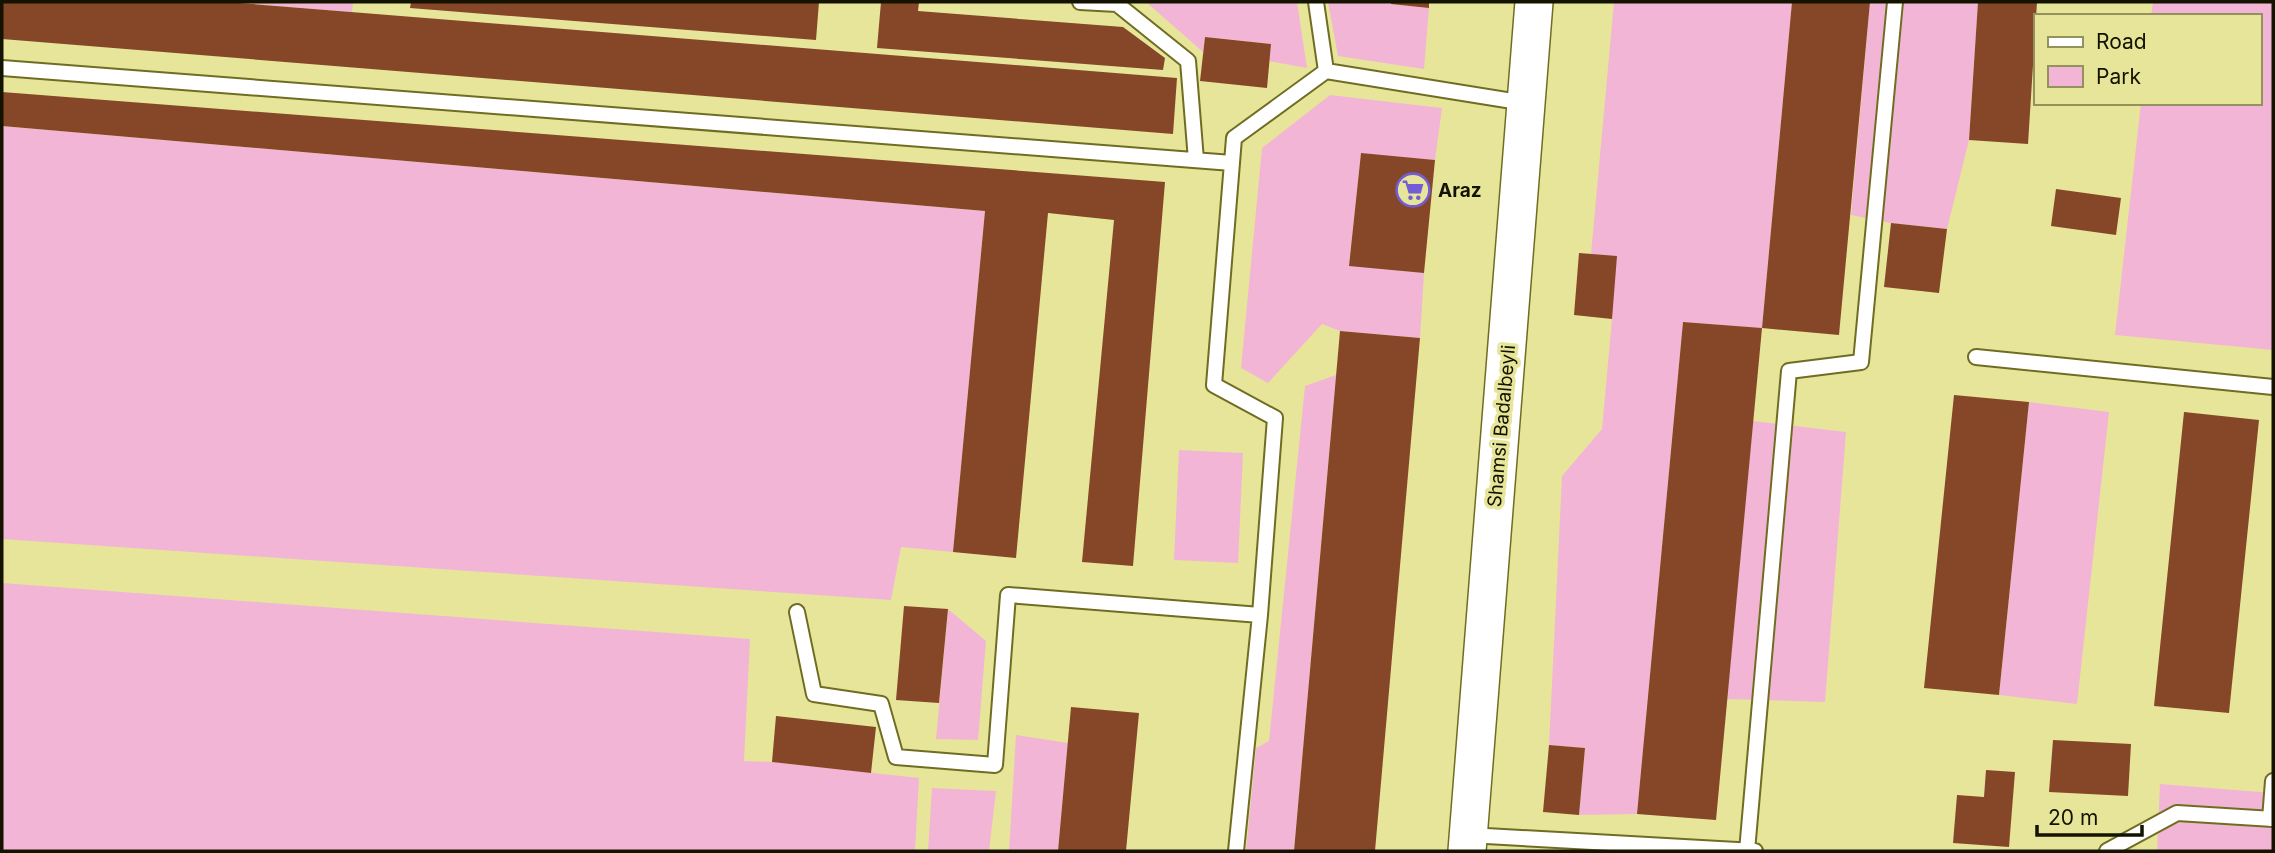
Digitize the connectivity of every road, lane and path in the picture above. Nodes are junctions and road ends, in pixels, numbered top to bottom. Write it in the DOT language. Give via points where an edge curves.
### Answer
graph roads {
  1 [pos="1080,2"];
  2 [pos="1316,2"];
  3 [pos="1534,2"];
  4 [pos="1895,2"];
  5 [pos="2,68"];
  6 [pos="1326,71"];
  7 [pos="1526,103"];
  8 [pos="1196,160"];
  9 [pos="1232,163"];
  10 [pos="1976,357"];
  11 [pos="2273,387"];
  12 [pos="797,612"];
  13 [pos="1260,615"];
  14 [pos="2273,781"];
  15 [pos="2272,819"];
  16 [pos="1468,843"];
  17 [pos="1236,851"];
  18 [pos="1747,851"];
  19 [pos="1757,851"];
  20 [pos="2107,851"];
  1 -- 8 [label="lane" via="1117,4 1188,61"];
  2 -- 6 [label="lane"];
  3 -- 7 [label="street, Shamsi Badalbeyli"];
  4 -- 18 [label="lane" via="1861,362 1789,371"];
  5 -- 8 [label="lane"];
  6 -- 7 [label="lane"];
  6 -- 9 [label="lane" via="1234,138"];
  7 -- 16 [label="street, Shamsi Badalbeyli"];
  8 -- 9 [label="lane"];
  9 -- 13 [label="lane" via="1214,385 1275,418"];
  10 -- 11 [label="lane"];
  12 -- 13 [label="lane" via="814,694 881,704 896,757 995,765 1008,595"];
  13 -- 17 [label="lane"];
  14 -- 15 [label="lane"];
  15 -- 20 [label="lane" via="2177,813"];
  16 -- 18 [label="lane"];
  18 -- 19 [label="lane"];
}
